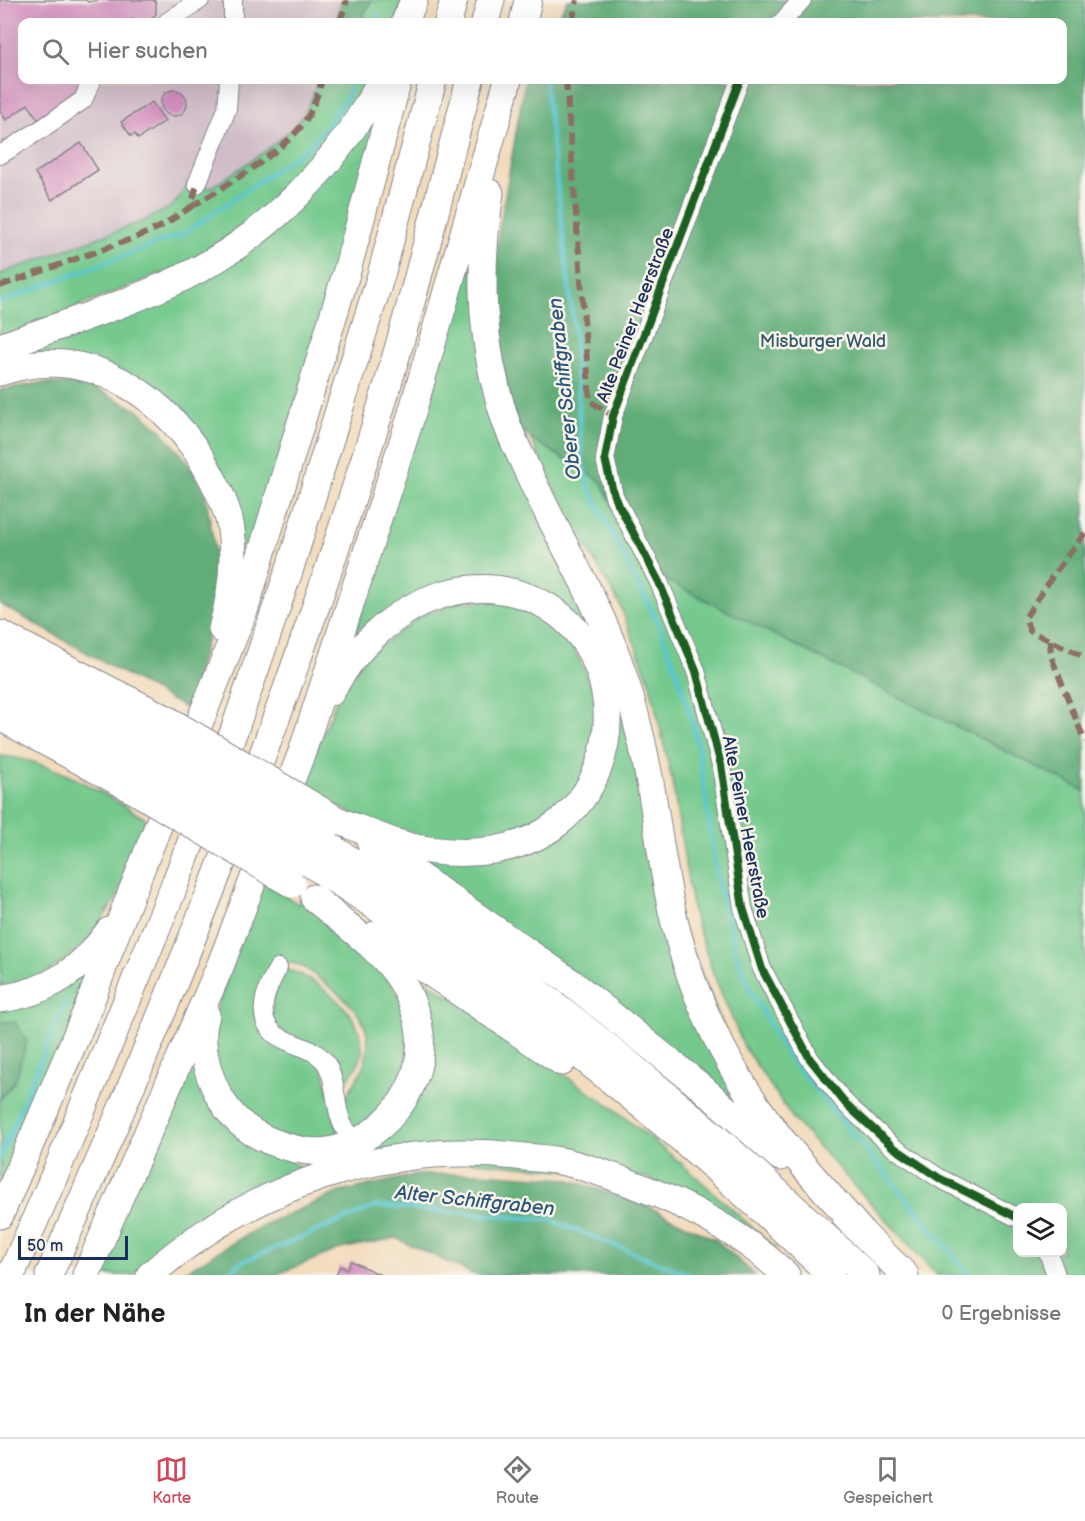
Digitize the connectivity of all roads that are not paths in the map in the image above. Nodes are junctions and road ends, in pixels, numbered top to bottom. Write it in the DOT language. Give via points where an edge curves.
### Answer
graph roads {
  1 [pos="200,0"];
  2 [pos="233,0"];
  3 [pos="414,0"];
  4 [pos="419,0"];
  5 [pos="454,0"];
  6 [pos="491,0"];
  7 [pos="528,0"];
  8 [pos="802,0"];
  9 [pos="173,18"];
  10 [pos="233,18"];
  11 [pos="407,18"];
  12 [pos="414,18"];
  13 [pos="449,18"];
  14 [pos="486,18"];
  15 [pos="524,18"];
  16 [pos="786,18"];
  17 [pos="90,84"];
  18 [pos="229,84"];
  19 [pos="379,84"];
  20 [pos="397,84"];
  21 [pos="432,84"];
  22 [pos="469,84"];
  23 [pos="508,84"];
  24 [pos="508,84"];
  25 [pos="738,84"];
  26 [pos="0,154"];
  27 [pos="197,184"];
  28 [pos="0,347"];
  29 [pos="0,372"];
  30 [pos="0,626"];
  31 [pos="0,634"];
  32 [pos="30,648"];
  33 [pos="0,662"];
  34 [pos="0,689"];
  35 [pos="0,717"];
  36 [pos="200,718"];
  37 [pos="0,740"];
  38 [pos="158,744"];
  39 [pos="302,752"];
  40 [pos="106,775"];
  41 [pos="161,818"];
  42 [pos="322,841"];
  43 [pos="303,891"];
  44 [pos="125,909"];
  45 [pos="221,964"];
  46 [pos="278,968"];
  47 [pos="0,999"];
  48 [pos="354,1142"];
  49 [pos="695,1150"];
  50 [pos="58,1165"];
  51 [pos="0,1215"];
  52 [pos="1013,1216"];
  53 [pos="859,1229"];
  54 [pos="1050,1257"];
  55 [pos="11,1275"];
  56 [pos="49,1275"];
  57 [pos="86,1275"];
  58 [pos="150,1275"];
  59 [pos="786,1275"];
  60 [pos="831,1275"];
  61 [pos="866,1275"];
  62 [pos="905,1275"];
  63 [pos="1056,1275"];
  1 -- 9 [label="street"];
  2 -- 10 [label="street"];
  3 -- 11 [label="highway"];
  4 -- 12 [label="highway"];
  5 -- 13 [label="highway"];
  6 -- 14 [label="highway"];
  7 -- 15 [label="highway"];
  8 -- 16 [label="street"];
  17 -- 26 [label="street" via="83,100"];
  18 -- 27 [label="street" via="227,109"];
  19 -- 28 [label="highway" via="341,145 290,203 226,253 132,300"];
  20 -- 36 [label="highway" via="348,267 245,608"];
  21 -- 50 [label="highway" via="378,286 290,568 234,731"];
  22 -- 56 [label="highway" via="373,434 268,743 205,909"];
  23 -- 39 [label="highway" via="409,423"];
  24 -- 53 [label="highway" via="484,228 482,306 490,365 506,424 595,606 629,692 648,769 675,927 705,1012 735,1070 772,1127"];
  25 -- 52 [label="street, Alte Peiner Heerstraße" via="613,416 605,459 614,496 659,582 696,671 721,765 743,908 762,969 787,1019 810,1059 846,1104 893,1147 939,1178"];
  29 -- 36 [label="highway" via="38,363 98,372 146,396 171,418 199,452 218,489 231,528 233,563 228,606"];
  30 -- 32 [label="highway"];
  31 -- 32 [label="highway"];
  32 -- 38 [label="highway"];
  33 -- 38 [label="highway"];
  34 -- 38 [label="highway"];
  35 -- 40 [label="highway"];
  36 -- 41 [label="highway"];
  37 -- 40 [label="highway" via="16,740 50,751"];
  38 -- 42 [label="highway, bridge"];
  38 -- 42 [label="highway, bridge"];
  39 -- 42 [label="highway" via="332,688 356,656 401,614 427,599 457,590 484,587 536,600 559,614 577,632 602,678 608,730 598,772 574,808 538,836 487,852"];
  39 -- 45 [label="highway"];
  40 -- 43 [label="highway, bridge"];
  41 -- 44 [label="highway"];
  41 -- 50 [label="highway"];
  42 -- 49 [label="highway" via="451,957"];
  42 -- 53 [label="highway" via="440,889 572,983 700,1086"];
  42 -- 61 [label="highway" via="563,1012 709,1131"];
  43 -- 48 [label="highway" via="382,957 401,981 414,1008 420,1034 412,1085 400,1105 381,1126"];
  43 -- 49 [label="highway"];
  44 -- 47 [label="highway" via="94,952 76,969 23,996"];
  44 -- 51 [label="highway" via="88,1008"];
  45 -- 48 [label="highway" via="204,1022 203,1050 211,1081 226,1108 241,1125 281,1146 303,1151 328,1150"];
  45 -- 57 [label="highway"];
  46 -- 48 [label="street" via="264,999 267,1024 275,1035 318,1055 327,1064 342,1125"];
  49 -- 60 [label="highway"];
  50 -- 55 [label="highway"];
  53 -- 62 [label="highway"];
  54 -- 63 [label="street"];
  58 -- 59 [label="highway" via="199,1236 240,1210 284,1190 385,1160 453,1152 487,1152 563,1162 604,1173 691,1209 770,1260"];
}
